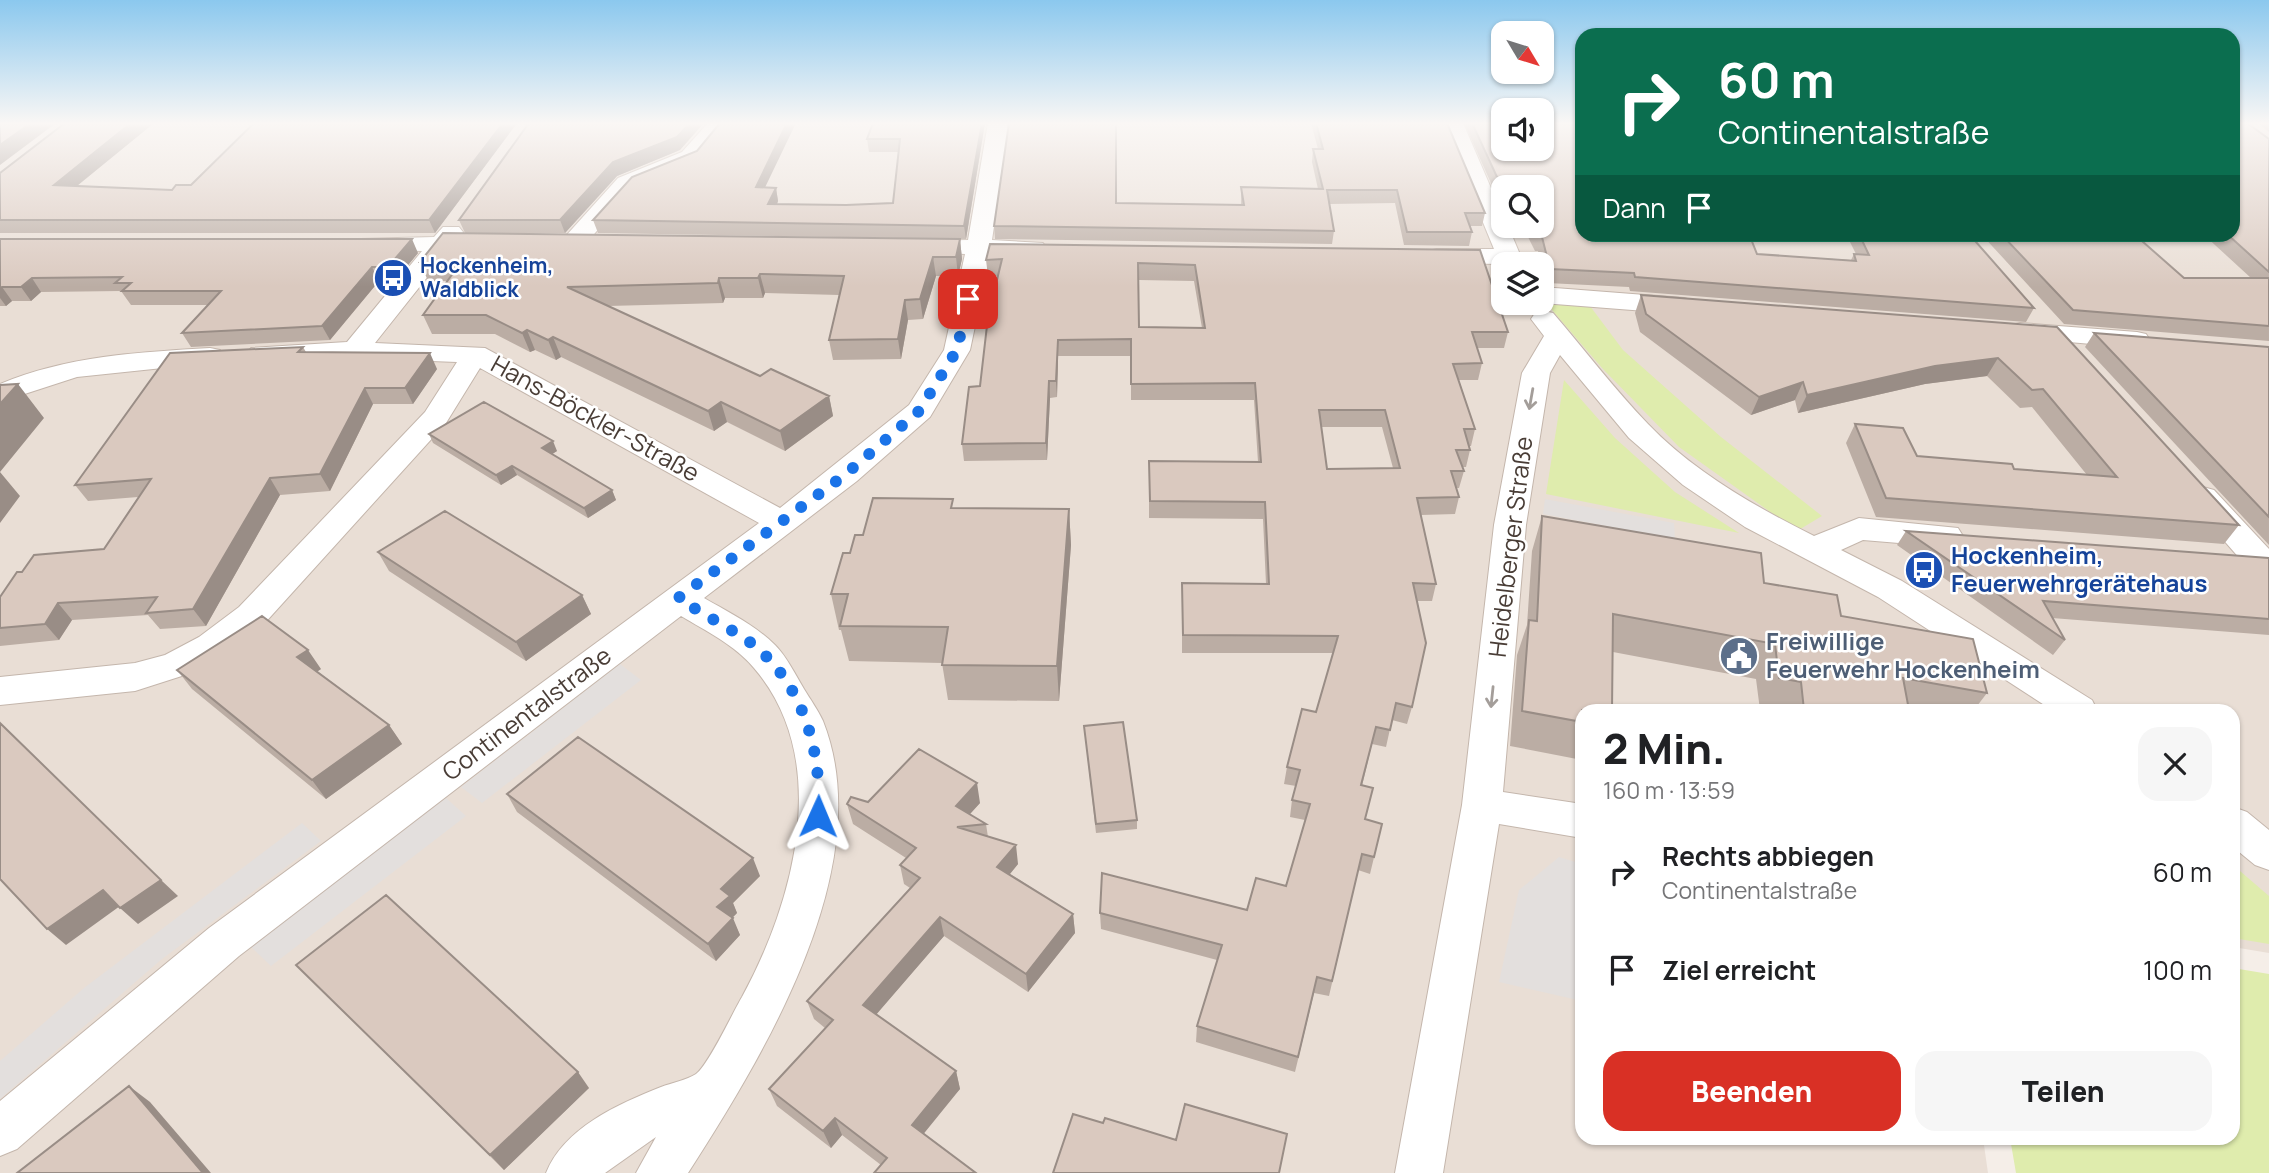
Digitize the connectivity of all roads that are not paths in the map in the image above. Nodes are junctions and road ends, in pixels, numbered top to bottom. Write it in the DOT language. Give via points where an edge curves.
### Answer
graph roads {
  1 [pos="639,178"];
  2 [pos="990,178"];
  3 [pos="1475,178"];
  4 [pos="466,211"];
  5 [pos="547,243"];
  6 [pos="573,243"];
  7 [pos="601,243"];
  8 [pos="345,244"];
  9 [pos="442,244"];
  10 [pos="495,244"];
  11 [pos="895,246"];
  12 [pos="979,247"];
  13 [pos="1063,249"];
  14 [pos="1507,252"];
  15 [pos="1411,256"];
  16 [pos="1491,260"];
  17 [pos="1554,296"];
  18 [pos="2028,304"];
  19 [pos="1708,307"];
  20 [pos="1541,315"];
  21 [pos="2000,330"];
  22 [pos="2055,334"];
  23 [pos="1557,337"];
  24 [pos="2162,342"];
  25 [pos="355,350"];
  26 [pos="475,354"];
  27 [pos="2083,365"];
  28 [pos="0,394"];
  29 [pos="2185,478"];
  30 [pos="782,522"];
  31 [pos="1983,539"];
  32 [pos="1811,550"];
  33 [pos="2218,557"];
  34 [pos="2264,561"];
  35 [pos="678,598"];
  36 [pos="0,691"];
  37 [pos="2070,704"];
  38 [pos="1482,805"];
  39 [pos="1575,820"];
  40 [pos="2240,830"];
  41 [pos="2269,853"];
  42 [pos="713,1092"];
  43 [pos="0,1132"];
  44 [pos="570,1173"];
  45 [pos="660,1173"];
  46 [pos="1419,1173"];
  1 -- 6 [label="street" via="626,183"];
  2 -- 12 [label="street, Continentalstraße"];
  3 -- 14 [label="street"];
  4 -- 9 [label="street"];
  5 -- 6 [label="street"];
  6 -- 7 [label="street"];
  8 -- 9 [label="street"];
  9 -- 10 [label="street"];
  9 -- 25 [label="street"];
  11 -- 12 [label="street"];
  12 -- 13 [label="street"];
  12 -- 30 [label="street, Continentalstraße" via="957,350 919,411"];
  15 -- 16 [label="street"];
  17 -- 19 [label="street"];
  18 -- 22 [label="street"];
  20 -- 23 [label="street"];
  21 -- 22 [label="street"];
  22 -- 24 [label="street"];
  22 -- 27 [label="street"];
  23 -- 32 [label="street" via="1648,440 1756,520"];
  23 -- 38 [label="street, Heidelberger Straße, one-way" via="1536,373 1510,525"];
  25 -- 26 [label="street, Hans-Böckler-Straße"];
  25 -- 28 [label="street, Hans-Böckler-Straße" via="112,361 50,375"];
  26 -- 30 [label="street, Hans-Böckler-Straße"];
  26 -- 36 [label="street" via="436,417 251,616 211,646 176,665 135,677"];
  29 -- 34 [label="street"];
  30 -- 35 [label="street, Continentalstraße"];
  31 -- 32 [label="street" via="1859,529"];
  32 -- 37 [label="street" via="1890,589"];
  33 -- 34 [label="street"];
  35 -- 42 [label="street" via="739,635 767,658 790,688 806,718 816,752 819,793 812,862 794,927 769,993"];
  35 -- 43 [label="street, Continentalstraße" via="224,942"];
  38 -- 39 [label="street"];
  38 -- 46 [label="street, Heidelberger Straße"];
  40 -- 41 [label="street"];
  42 -- 44 [label="street" via="647,1113 595,1147"];
  42 -- 45 [label="street"];
}
